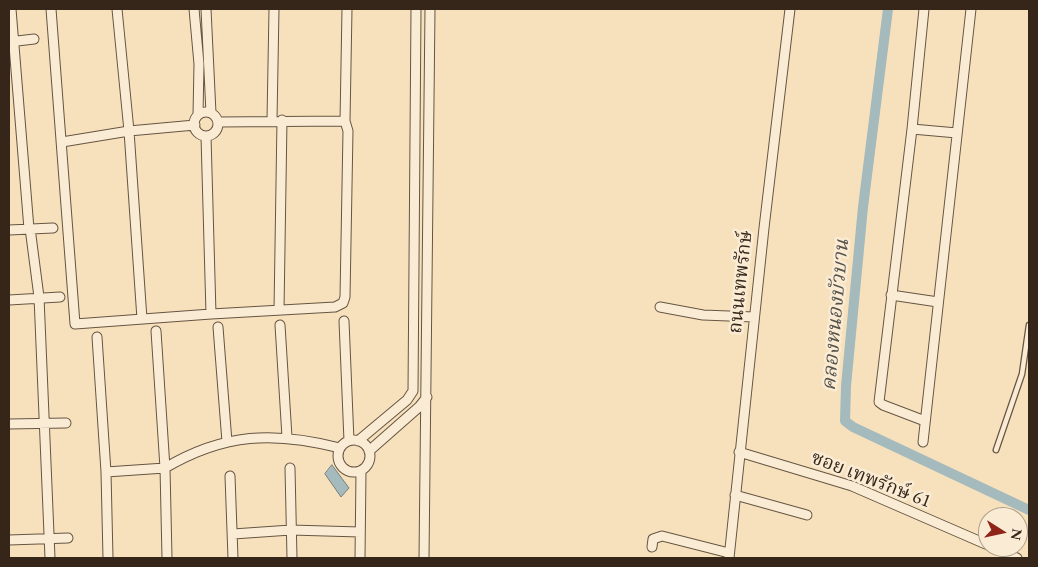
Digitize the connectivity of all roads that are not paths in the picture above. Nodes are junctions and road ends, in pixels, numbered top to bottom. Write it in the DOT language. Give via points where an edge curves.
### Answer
graph roads {
  1 [pos="10,9"];
  2 [pos="51,9"];
  3 [pos="117,9"];
  4 [pos="194,9"];
  5 [pos="206,9"];
  6 [pos="274,9"];
  7 [pos="347,9"];
  8 [pos="416,9"];
  9 [pos="430,9"];
  10 [pos="790,9"];
  11 [pos="924,9"];
  12 [pos="971,9"];
  13 [pos="34,39"];
  14 [pos="11,42"];
  15 [pos="415,87"];
  16 [pos="429,87"];
  17 [pos="211,113"];
  18 [pos="198,115"];
  19 [pos="272,120"];
  20 [pos="282,120"];
  21 [pos="344,121"];
  22 [pos="218,122"];
  23 [pos="195,125"];
  24 [pos="912,130"];
  25 [pos="129,131"];
  26 [pos="957,134"];
  27 [pos="206,136"];
  28 [pos="62,142"];
  29 [pos="52,228"];
  30 [pos="30,229"];
  31 [pos="9,230"];
  32 [pos="891,295"];
  33 [pos="39,297"];
  34 [pos="60,297"];
  35 [pos="9,300"];
  36 [pos="938,302"];
  37 [pos="660,307"];
  38 [pos="279,310"];
  39 [pos="211,314"];
  40 [pos="754,317"];
  41 [pos="142,319"];
  42 [pos="344,321"];
  43 [pos="280,325"];
  44 [pos="1029,325"];
  45 [pos="218,327"];
  46 [pos="156,331"];
  47 [pos="97,337"];
  48 [pos="413,391"];
  49 [pos="427,397"];
  50 [pos="925,421"];
  51 [pos="44,423"];
  52 [pos="66,423"];
  53 [pos="9,424"];
  54 [pos="287,437"];
  55 [pos="353,441"];
  56 [pos="227,442"];
  57 [pos="923,442"];
  58 [pos="340,448"];
  59 [pos="996,450"];
  60 [pos="369,451"];
  61 [pos="739,452"];
  62 [pos="165,468"];
  63 [pos="290,468"];
  64 [pos="361,471"];
  65 [pos="106,472"];
  66 [pos="230,476"];
  67 [pos="735,495"];
  68 [pos="807,515"];
  69 [pos="291,530"];
  70 [pos="360,532"];
  71 [pos="232,534"];
  72 [pos="68,538"];
  73 [pos="49,539"];
  74 [pos="9,540"];
  75 [pos="978,541"];
  76 [pos="652,546"];
  77 [pos="729,556"];
  78 [pos="50,558"];
  79 [pos="108,558"];
  80 [pos="167,558"];
  81 [pos="233,558"];
  82 [pos="292,558"];
  83 [pos="360,558"];
  84 [pos="424,558"];
  1 -- 14 [label="street"];
  2 -- 28 [label="street"];
  3 -- 25 [label="street"];
  4 -- 18 [label="street"];
  5 -- 17 [label="street"];
  6 -- 19 [label="street"];
  7 -- 21 [label="street"];
  8 -- 15 [label="street"];
  9 -- 16 [label="street"];
  10 -- 40 [label="street, ถนนเทพรักษ์"];
  11 -- 24 [label="street"];
  12 -- 26 [label="street"];
  13 -- 14 [label="street"];
  14 -- 30 [label="street"];
  15 -- 16 [label="street"];
  15 -- 48 [label="street"];
  16 -- 49 [label="street"];
  17 -- 18 [label="street"];
  17 -- 22 [label="street"];
  18 -- 23 [label="street"];
  19 -- 20 [label="street"];
  19 -- 22 [label="street"];
  20 -- 21 [label="street"];
  20 -- 38 [label="street"];
  21 -- 38 [label="street" via="348,131 343,303 335,307"];
  22 -- 27 [label="street" via="215,131"];
  23 -- 25 [label="street"];
  23 -- 27 [label="street" via="200,134"];
  24 -- 26 [label="street"];
  24 -- 32 [label="street"];
  25 -- 28 [label="street"];
  25 -- 41 [label="street"];
  26 -- 36 [label="street"];
  27 -- 39 [label="street"];
  28 -- 41 [label="street" via="75,324"];
  29 -- 30 [label="street"];
  30 -- 31 [label="street"];
  30 -- 33 [label="street"];
  32 -- 36 [label="street"];
  32 -- 50 [label="street" via="879,402"];
  33 -- 34 [label="street"];
  33 -- 35 [label="street"];
  33 -- 51 [label="street"];
  36 -- 50 [label="street"];
  37 -- 40 [label="street" via="703,315"];
  38 -- 39 [label="street"];
  39 -- 41 [label="street"];
  40 -- 61 [label="street, ถนนเทพรักษ์"];
  42 -- 55 [label="street"];
  43 -- 54 [label="street"];
  44 -- 59 [label="lane" via="1022,374"];
  45 -- 56 [label="street"];
  46 -- 62 [label="street"];
  47 -- 65 [label="street"];
  48 -- 49 [label="street"];
  48 -- 55 [label="street" via="407,400"];
  49 -- 60 [label="street"];
  49 -- 84 [label="street"];
  50 -- 57 [label="street"];
  51 -- 52 [label="street"];
  51 -- 53 [label="street"];
  51 -- 73 [label="street"];
  54 -- 56 [label="street" via="255,437"];
  54 -- 58 [label="street"];
  55 -- 58 [label="street"];
  55 -- 60 [label="street" via="364,444"];
  56 -- 62 [label="street" via="189,454"];
  58 -- 64 [label="street" via="338,458 342,468 350,472"];
  60 -- 64 [label="street" via="368,464"];
  61 -- 67 [label="street, ถนนเทพรักษ์"];
  61 -- 75 [label="street, ซอย เทพรักษ์ 61" via="852,486"];
  62 -- 65 [label="street"];
  62 -- 80 [label="street"];
  63 -- 69 [label="street"];
  64 -- 70 [label="street"];
  65 -- 79 [label="street"];
  66 -- 71 [label="street"];
  67 -- 68 [label="street"];
  67 -- 77 [label="street, ถนนเทพรักษ์"];
  69 -- 70 [label="street"];
  69 -- 71 [label="street"];
  69 -- 82 [label="street"];
  70 -- 83 [label="street"];
  71 -- 81 [label="street"];
  72 -- 73 [label="street"];
  73 -- 74 [label="street"];
  73 -- 78 [label="street"];
  76 -- 77 [label="street" via="653,539 662,536"];
}
